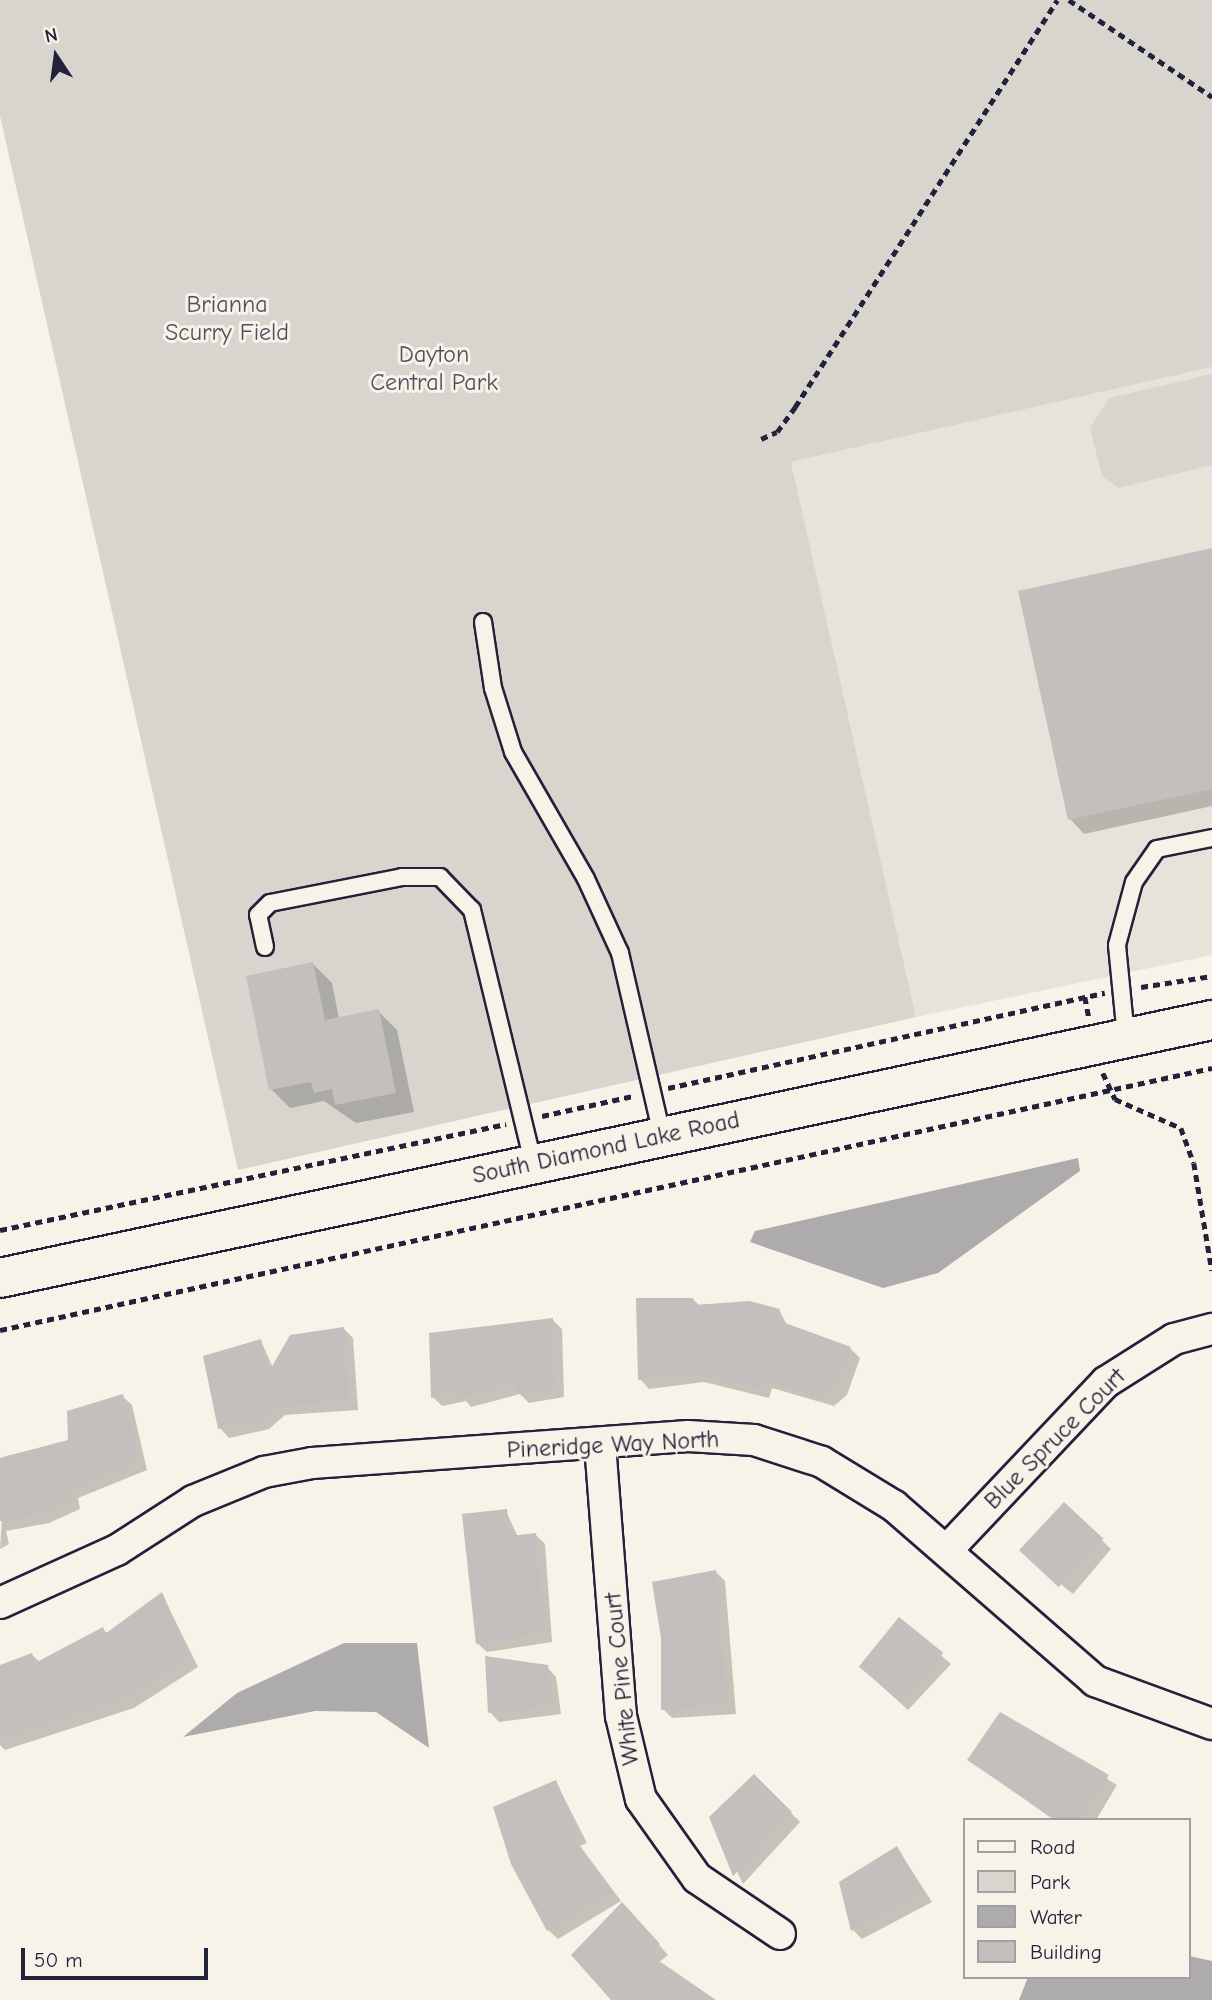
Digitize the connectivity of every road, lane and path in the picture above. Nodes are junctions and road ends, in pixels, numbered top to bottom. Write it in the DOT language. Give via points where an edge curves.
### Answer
graph roads {
  1 [pos="1057,0"];
  2 [pos="1069,0"];
  3 [pos="1212,97"];
  4 [pos="761,439"];
  5 [pos="483,622"];
  6 [pos="1212,838"];
  7 [pos="265,947"];
  8 [pos="1212,976"];
  9 [pos="1121,990"];
  10 [pos="1085,997"];
  11 [pos="1212,1020"];
  12 [pos="1110,1040"];
  13 [pos="1212,1068"];
  14 [pos="1108,1091"];
  15 [pos="652,1092"];
  16 [pos="523,1120"];
  17 [pos="662,1135"];
  18 [pos="533,1163"];
  19 [pos="0,1230"];
  20 [pos="1212,1270"];
  21 [pos="0,1278"];
  22 [pos="1212,1329"];
  23 [pos="0,1330"];
  24 [pos="600,1444"];
  25 [pos="947,1550"];
  26 [pos="0,1603"];
  27 [pos="1212,1724"];
  28 [pos="780,1934"];
  1 -- 4 [label="path" via="795,407 778,432"];
  2 -- 3 [label="path"];
  5 -- 15 [label="lane" via="506,734 603,911 620,953"];
  6 -- 9 [label="lane" via="1157,849 1133,882 1117,945"];
  7 -- 16 [label="lane" via="258,915 270,903 402,877 440,877 472,910"];
  8 -- 9 [label="path"];
  9 -- 10 [label="path"];
  9 -- 12 [label="lane"];
  10 -- 12 [label="path"];
  10 -- 15 [label="path"];
  11 -- 12 [label="street, South Diamond Lake Road"];
  12 -- 14 [label="path"];
  12 -- 17 [label="street, South Diamond Lake Road"];
  13 -- 14 [label="path"];
  14 -- 20 [label="path" via="1181,1128 1194,1163"];
  14 -- 23 [label="path"];
  15 -- 16 [label="path"];
  15 -- 17 [label="lane"];
  16 -- 18 [label="lane"];
  16 -- 19 [label="path"];
  17 -- 18 [label="street, South Diamond Lake Road"];
  18 -- 21 [label="street, South Diamond Lake Road"];
  22 -- 25 [label="street, Blue Spruce Court" via="1174,1339 1106,1382"];
  24 -- 25 [label="street, Pineridge Way North" via="688,1436 754,1440 822,1462 894,1506"];
  24 -- 26 [label="street, Pineridge Way North" via="312,1463 264,1472 193,1501 117,1550"];
  24 -- 28 [label="street, White Pine Court" via="621,1716 641,1800 696,1878"];
  25 -- 27 [label="street, Pineridge Way North" via="1095,1681"];
}
